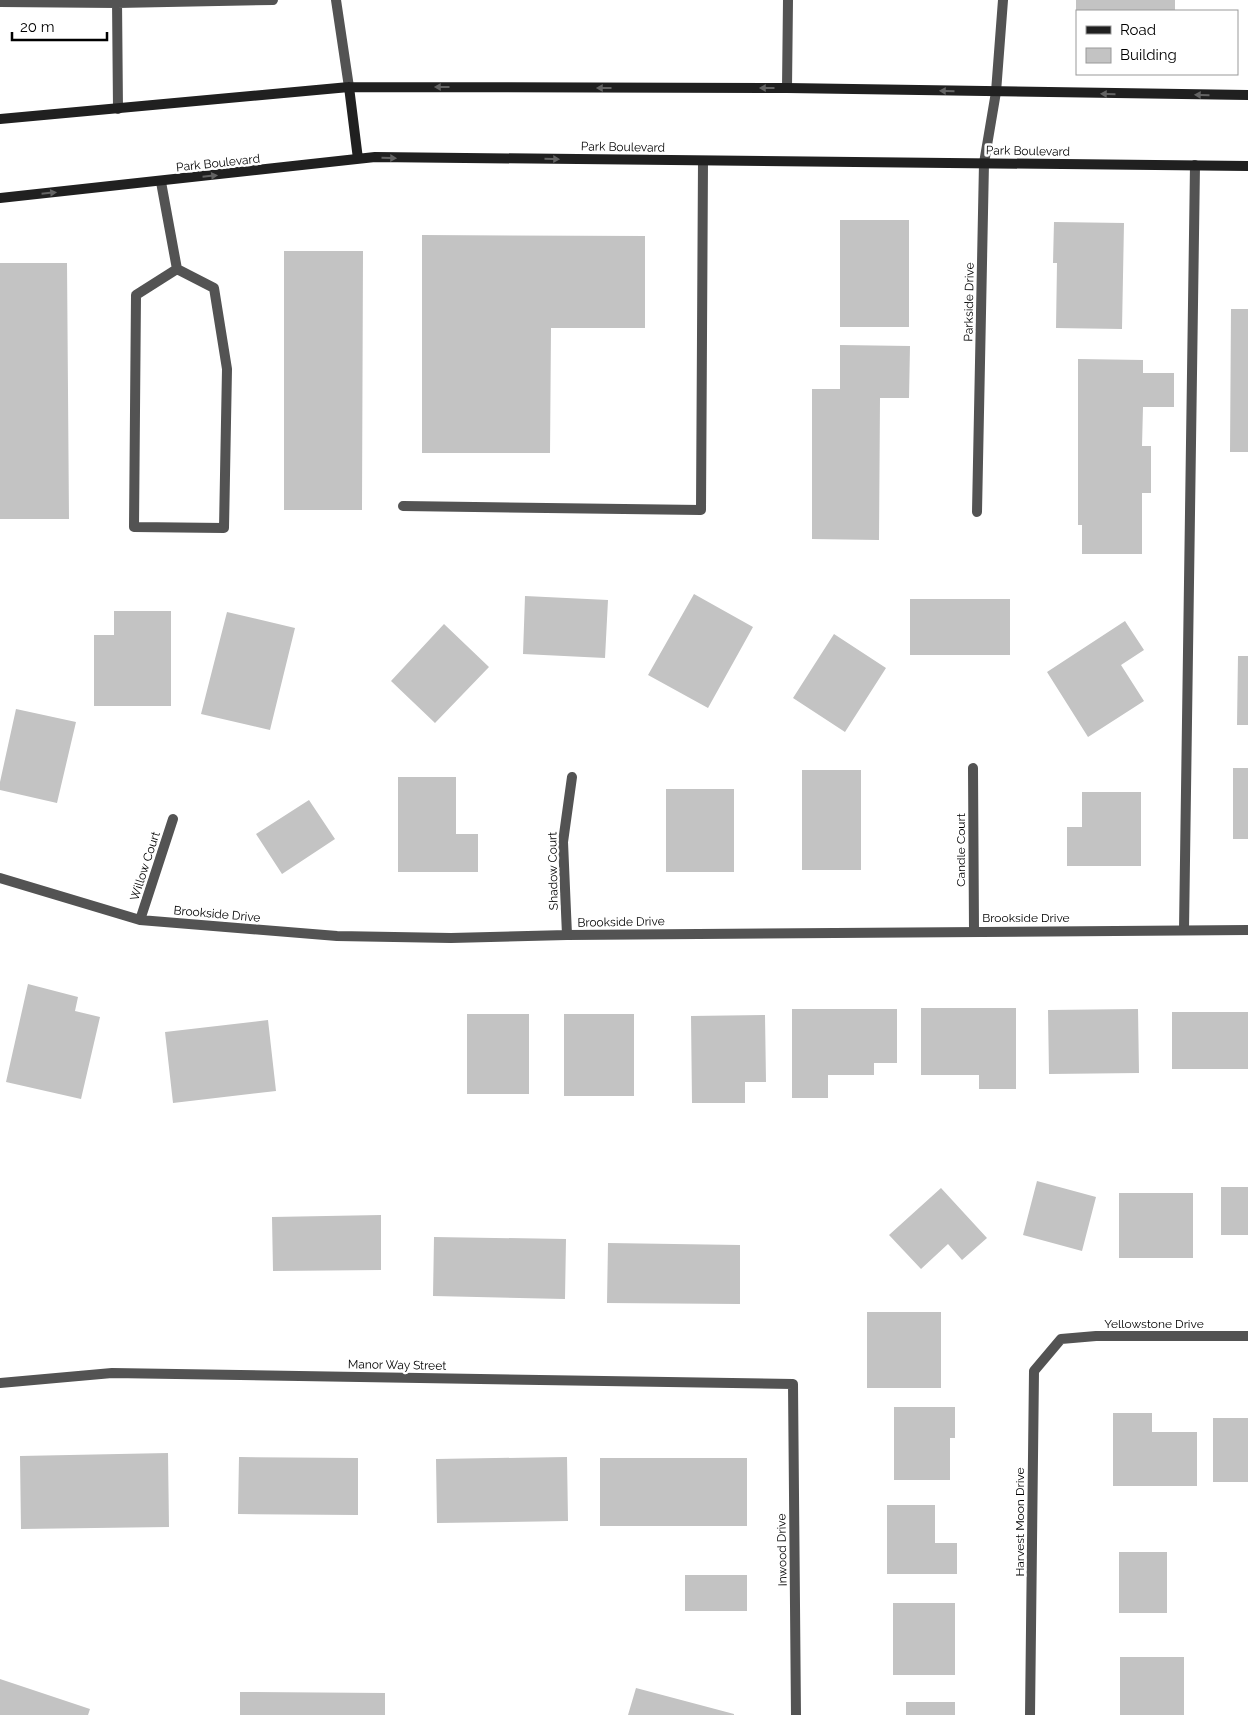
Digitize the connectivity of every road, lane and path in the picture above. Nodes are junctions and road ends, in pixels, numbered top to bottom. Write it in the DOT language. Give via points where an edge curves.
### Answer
graph roads {
  1 [pos="273,0"];
  2 [pos="336,0"];
  3 [pos="788,0"];
  4 [pos="1003,0"];
  5 [pos="117,1"];
  6 [pos="0,2"];
  7 [pos="349,87"];
  8 [pos="787,88"];
  9 [pos="996,92"];
  10 [pos="1248,95"];
  11 [pos="118,109"];
  12 [pos="0,119"];
  13 [pos="358,159"];
  14 [pos="703,161"];
  15 [pos="984,163"];
  16 [pos="1195,166"];
  17 [pos="1248,166"];
  18 [pos="161,182"];
  19 [pos="0,198"];
  20 [pos="176,269"];
  21 [pos="403,506"];
  22 [pos="977,512"];
  23 [pos="973,768"];
  24 [pos="572,777"];
  25 [pos="173,819"];
  26 [pos="0,878"];
  27 [pos="140,920"];
  28 [pos="1184,930"];
  29 [pos="1248,930"];
  30 [pos="974,931"];
  31 [pos="567,935"];
  32 [pos="1248,1336"];
  33 [pos="1061,1339"];
  34 [pos="0,1383"];
  35 [pos="793,1384"];
  36 [pos="796,1715"];
  37 [pos="1030,1715"];
  1 -- 5 [label="street"];
  2 -- 7 [label="street"];
  3 -- 8 [label="street"];
  4 -- 9 [label="street, Parkside Drive"];
  5 -- 6 [label="street"];
  5 -- 11 [label="street"];
  8 -- 7 [label="main road, one-way"];
  7 -- 11 [label="main road"];
  7 -- 13 [label="main road"];
  9 -- 8 [label="main road, one-way"];
  10 -- 9 [label="main road, one-way"];
  9 -- 15 [label="street, Parkside Drive"];
  11 -- 12 [label="main road"];
  13 -- 14 [label="main road, Park Boulevard, one-way"];
  18 -- 13 [label="main road, Park Boulevard, one-way"];
  14 -- 15 [label="main road, Park Boulevard"];
  14 -- 21 [label="street" via="701,510"];
  15 -- 16 [label="main road, Park Boulevard"];
  15 -- 22 [label="street, Parkside Drive"];
  16 -- 17 [label="main road, Park Boulevard"];
  16 -- 28 [label="street"];
  19 -- 18 [label="main road, Park Boulevard, one-way"];
  18 -- 20 [label="street"];
  20 -- 20 [label="street" via="214,288 227,369 224,528 134,527 136,295"];
  23 -- 30 [label="street, Candle Court"];
  24 -- 31 [label="street, Shadow Court" via="563,842"];
  25 -- 27 [label="street, Willow Court"];
  26 -- 27 [label="street, Brookside Drive"];
  27 -- 31 [label="street, Brookside Drive" via="337,936"];
  28 -- 29 [label="street, Brookside Drive"];
  28 -- 30 [label="street, Brookside Drive"];
  30 -- 31 [label="street, Brookside Drive"];
  32 -- 33 [label="street, Yellowstone Drive"];
  33 -- 37 [label="street, Harvest Moon Drive" via="1034,1371"];
  34 -- 35 [label="street, Manor Way Street" via="112,1373"];
  35 -- 36 [label="street, Inwood Drive"];
}
